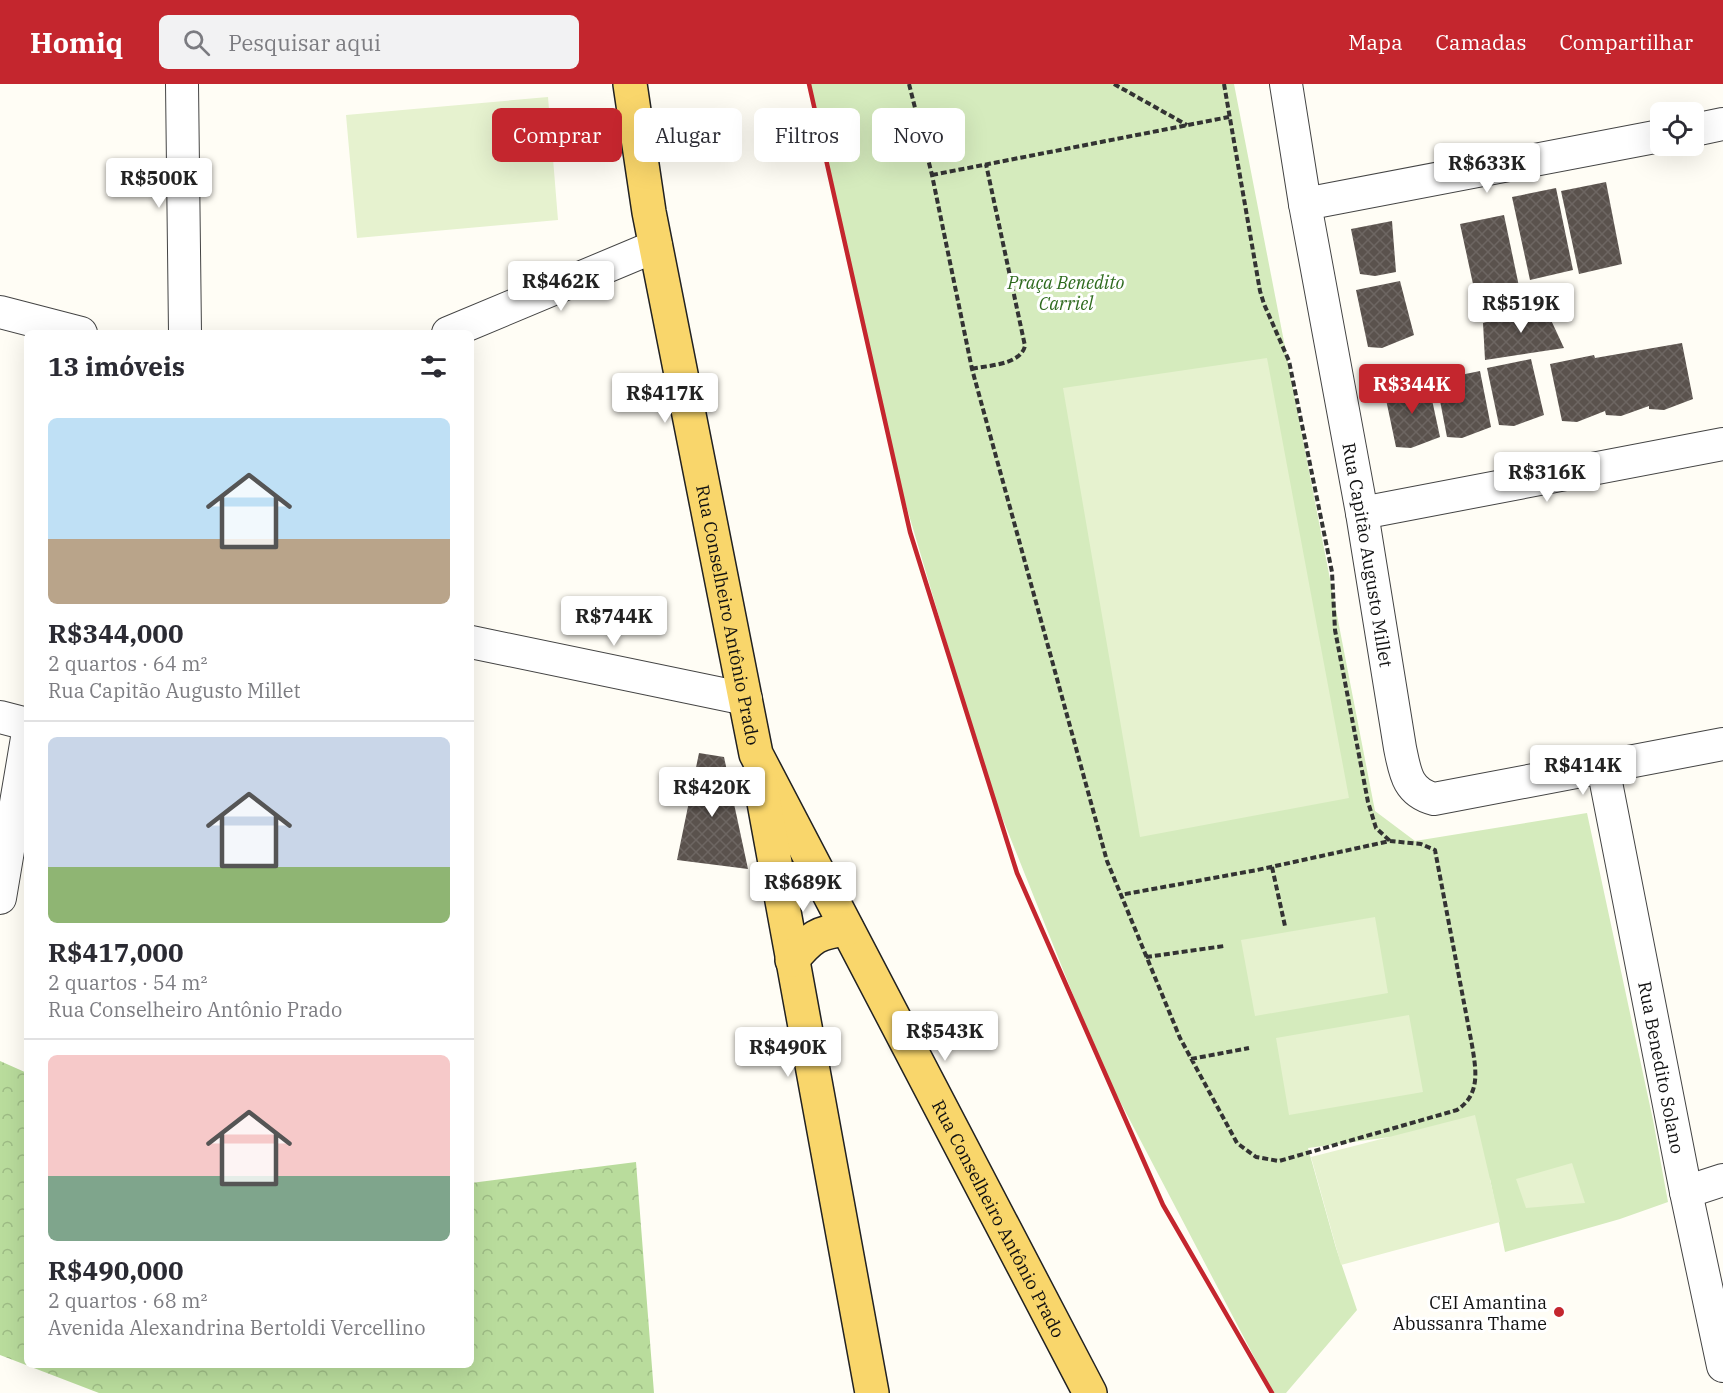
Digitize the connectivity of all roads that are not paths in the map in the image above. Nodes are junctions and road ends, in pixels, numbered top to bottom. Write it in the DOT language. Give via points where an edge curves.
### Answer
graph roads {
  1 [pos="182,84"];
  2 [pos="630,84"];
  3 [pos="1286,84"];
  4 [pos="1723,124"];
  5 [pos="1704,128"];
  6 [pos="1650,138"];
  7 [pos="1305,204"];
  8 [pos="656,246"];
  9 [pos="0,312"];
  10 [pos="69,330"];
  11 [pos="185,330"];
  12 [pos="455,330"];
  13 [pos="1723,444"];
  14 [pos="1362,513"];
  15 [pos="474,643"];
  16 [pos="746,699"];
  17 [pos="0,717"];
  18 [pos="24,723"];
  19 [pos="1723,744"];
  20 [pos="756,754"];
  21 [pos="24,756"];
  22 [pos="1603,767"];
  23 [pos="0,898"];
  24 [pos="848,929"];
  25 [pos="792,960"];
  26 [pos="1723,1180"];
  27 [pos="1686,1192"];
  28 [pos="1723,1366"];
  29 [pos="872,1393"];
  30 [pos="1090,1393"];
  1 -- 11 [label="street"];
  2 -- 8 [label="main road, Rua Conselheiro Antônio Prado"];
  3 -- 7 [label="street, Rua Capitão Augusto Millet"];
  4 -- 5 [label="street"];
  6 -- 7 [label="street"];
  7 -- 14 [label="street, Rua Capitão Augusto Millet"];
  8 -- 12 [label="street"];
  8 -- 16 [label="main road, Rua Conselheiro Antônio Prado"];
  9 -- 10 [label="street"];
  13 -- 14 [label="street"];
  14 -- 22 [label="street, Rua Capitão Augusto Millet" via="1405,770 1414,789 1434,799"];
  15 -- 16 [label="street"];
  16 -- 20 [label="main road, Rua Conselheiro Antônio Prado"];
  17 -- 18 [label="street"];
  19 -- 22 [label="street"];
  20 -- 24 [label="main road, Rua Conselheiro Antônio Prado"];
  20 -- 25 [label="main road"];
  21 -- 23 [label="street"];
  22 -- 27 [label="street, Rua Benedito Solano"];
  24 -- 25 [label="main road" via="816,935"];
  24 -- 30 [label="main road, Rua Conselheiro Antônio Prado"];
  25 -- 29 [label="main road"];
  26 -- 27 [label="street"];
  27 -- 28 [label="street, Rua Benedito Solano"];
}
